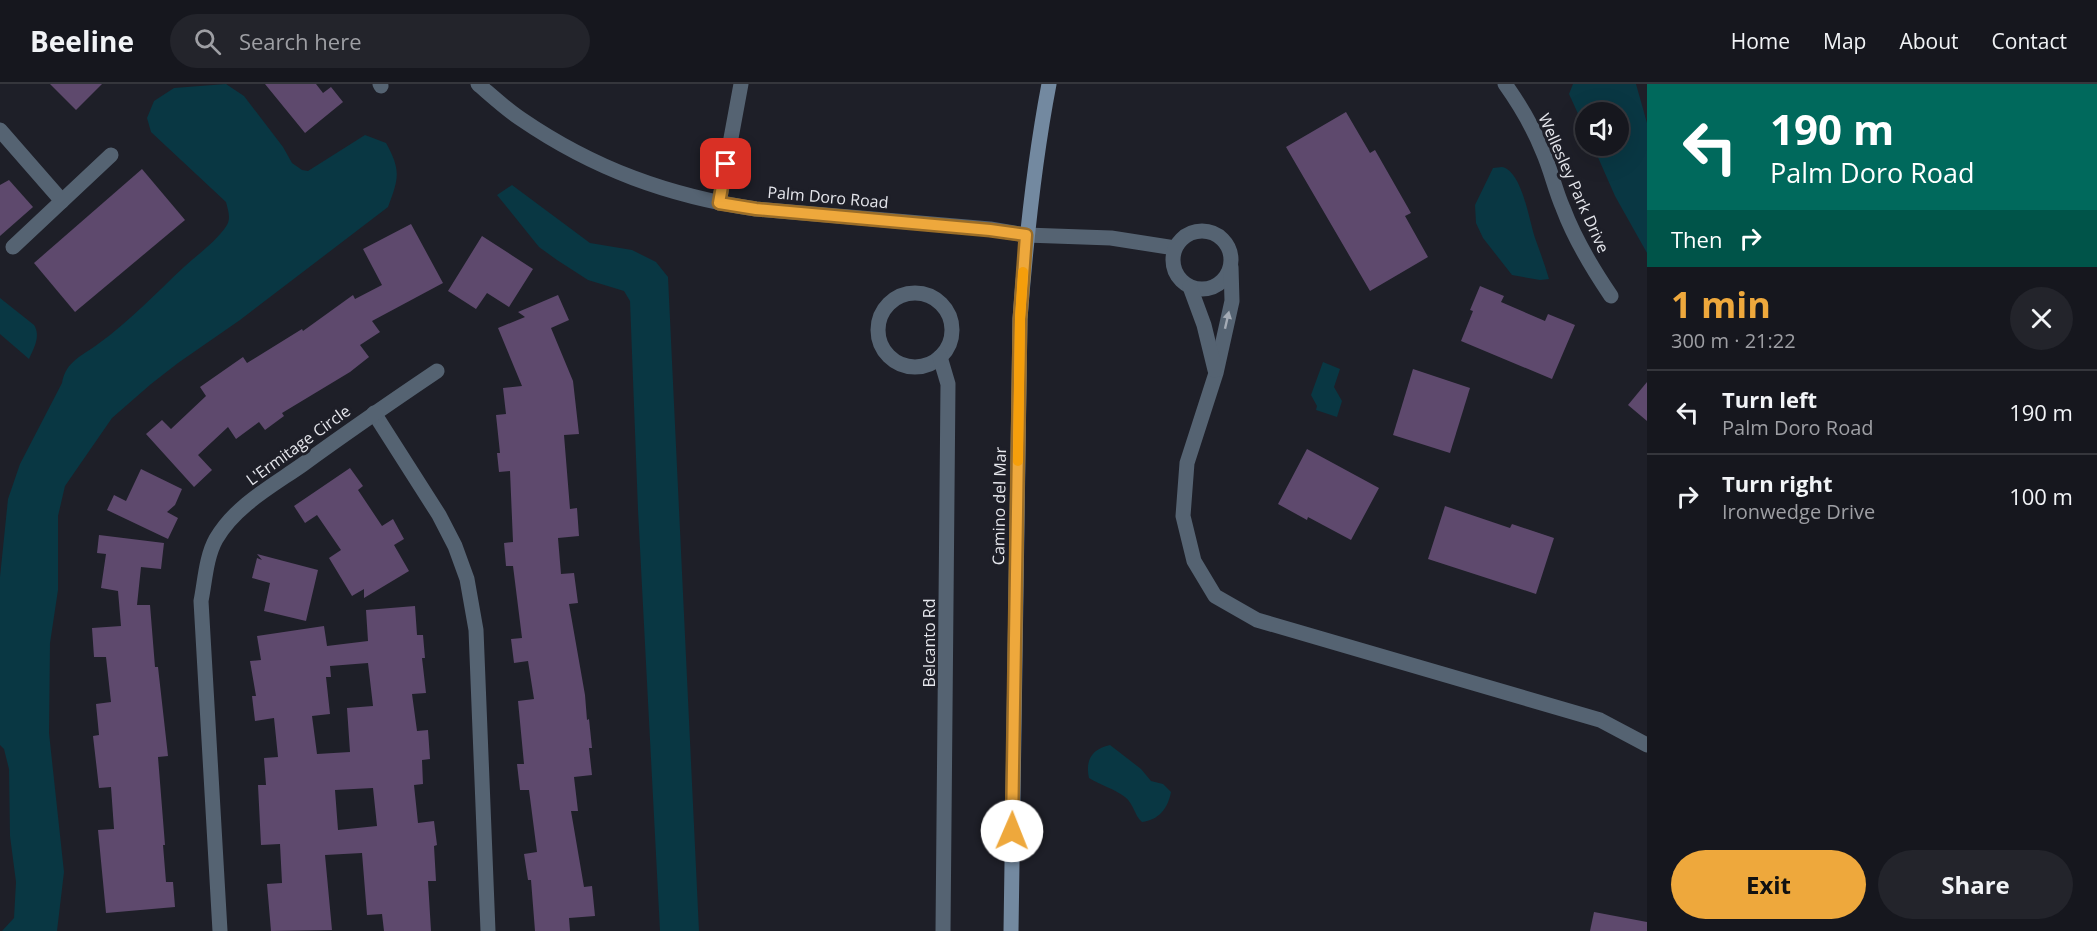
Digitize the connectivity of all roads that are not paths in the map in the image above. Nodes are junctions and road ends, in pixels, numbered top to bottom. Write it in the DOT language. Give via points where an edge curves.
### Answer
graph roads {
  1 [pos="478,84"];
  2 [pos="741,84"];
  3 [pos="1048,84"];
  4 [pos="1505,84"];
  5 [pos="0,130"];
  6 [pos="111,155"];
  7 [pos="62,201"];
  8 [pos="719,203"];
  9 [pos="1026,235"];
  10 [pos="13,247"];
  11 [pos="1175,248"];
  12 [pos="1231,267"];
  13 [pos="1190,287"];
  14 [pos="1611,296"];
  15 [pos="940,357"];
  16 [pos="436,371"];
  17 [pos="1216,373"];
  18 [pos="374,413"];
  19 [pos="1647,745"];
  20 [pos="220,931"];
  21 [pos="488,931"];
  22 [pos="943,931"];
  23 [pos="1011,931"];
  1 -- 8 [label="street, Palm Doro Road" via="519,118 564,147 616,173"];
  2 -- 8 [label="street"];
  3 -- 9 [label="street, Camino del Mar"];
  4 -- 14 [label="street, Wellesley Park Drive" via="1531,124 1575,237"];
  5 -- 7 [label="street"];
  6 -- 7 [label="street"];
  7 -- 10 [label="street"];
  8 -- 9 [label="street, Palm Doro Road"];
  9 -- 11 [label="street, Palm Doro Road" via="1111,238"];
  9 -- 23 [label="street, Camino del Mar" via="1020,319"];
  11 -- 12 [label="street" via="1188,234 1216,234 1229,249"];
  11 -- 13 [label="street" via="1173,268 1177,277"];
  12 -- 13 [label="street" via="1214,287"];
  17 -- 12 [label="street, one-way" via="1232,301"];
  13 -- 17 [label="street"];
  15 -- 15 [label="street" via="952,335 951,322 940,302 918,292 896,297 887,304 878,326 879,339 893,360 917,367"];
  15 -- 22 [label="street, Belcanto Rd" via="948,384"];
  16 -- 18 [label="street"];
  17 -- 19 [label="street" via="1187,463 1182,516 1194,561 1215,596 1257,620 1600,720"];
  18 -- 20 [label="street, L'Ermitage Circle" via="241,509 216,540 209,560 201,601"];
  18 -- 21 [label="street, L'Ermitage Circle" via="439,515 467,579 476,630"];
}
